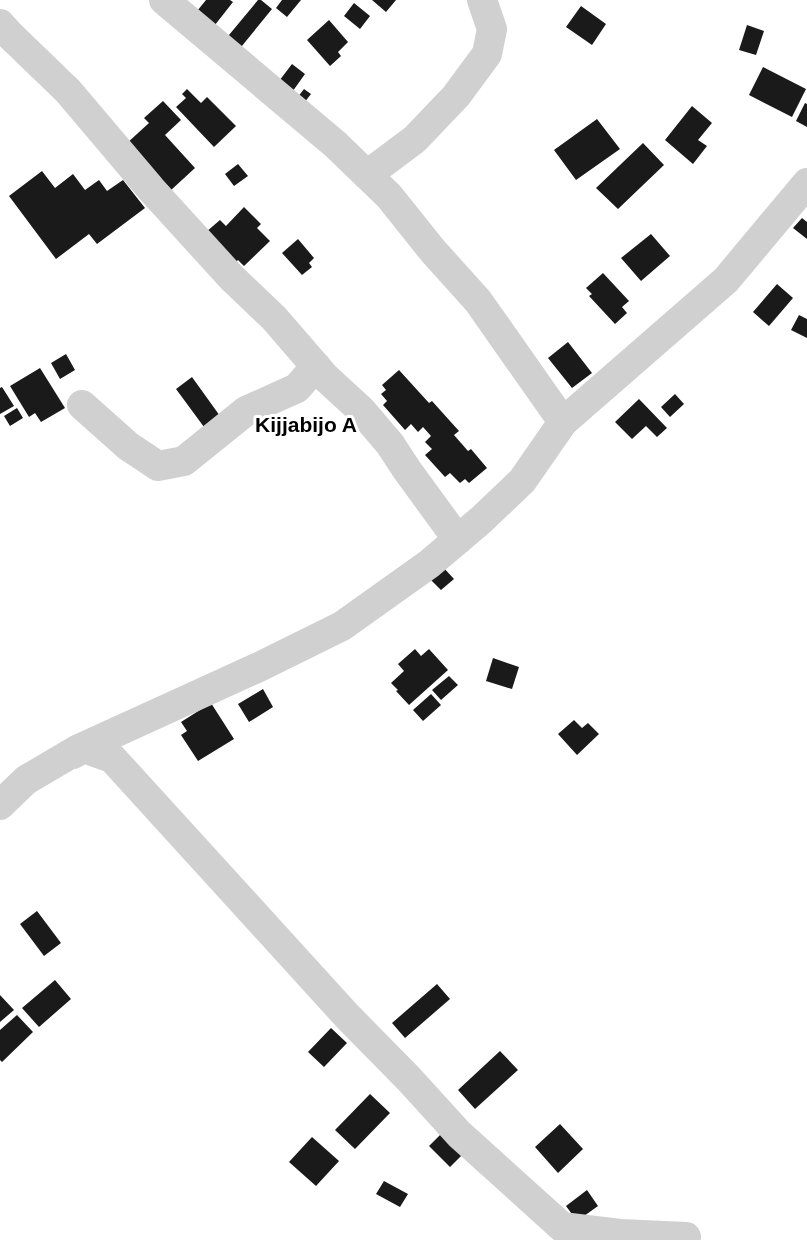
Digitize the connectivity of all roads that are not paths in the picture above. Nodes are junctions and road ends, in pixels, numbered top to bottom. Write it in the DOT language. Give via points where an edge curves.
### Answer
graph roads {
  1 [pos="164,0"];
  2 [pos="482,0"];
  3 [pos="0,24"];
  4 [pos="367,175"];
  5 [pos="807,183"];
  6 [pos="316,366"];
  7 [pos="82,405"];
  8 [pos="563,422"];
  9 [pos="458,540"];
  10 [pos="26,780"];
  11 [pos="0,805"];
  12 [pos="686,1237"];
  1 -- 4 [label="street" via="336,144"];
  2 -- 4 [label="street" via="492,29 487,54 456,96 415,139"];
  3 -- 6 [label="street" via="68,91 151,189"];
  4 -- 8 [label="street" via="478,301"];
  5 -- 8 [label="street" via="726,280"];
  6 -- 7 [label="street" via="297,388 246,411 184,461 158,466 128,446"];
  6 -- 9 [label="street" via="390,444"];
  8 -- 9 [label="street" via="522,480"];
  9 -- 10 [label="street" via="342,626 77,750"];
  10 -- 11 [label="street"];
  10 -- 12 [label="street" via="84,748 112,758 459,1134 562,1227"];
}
